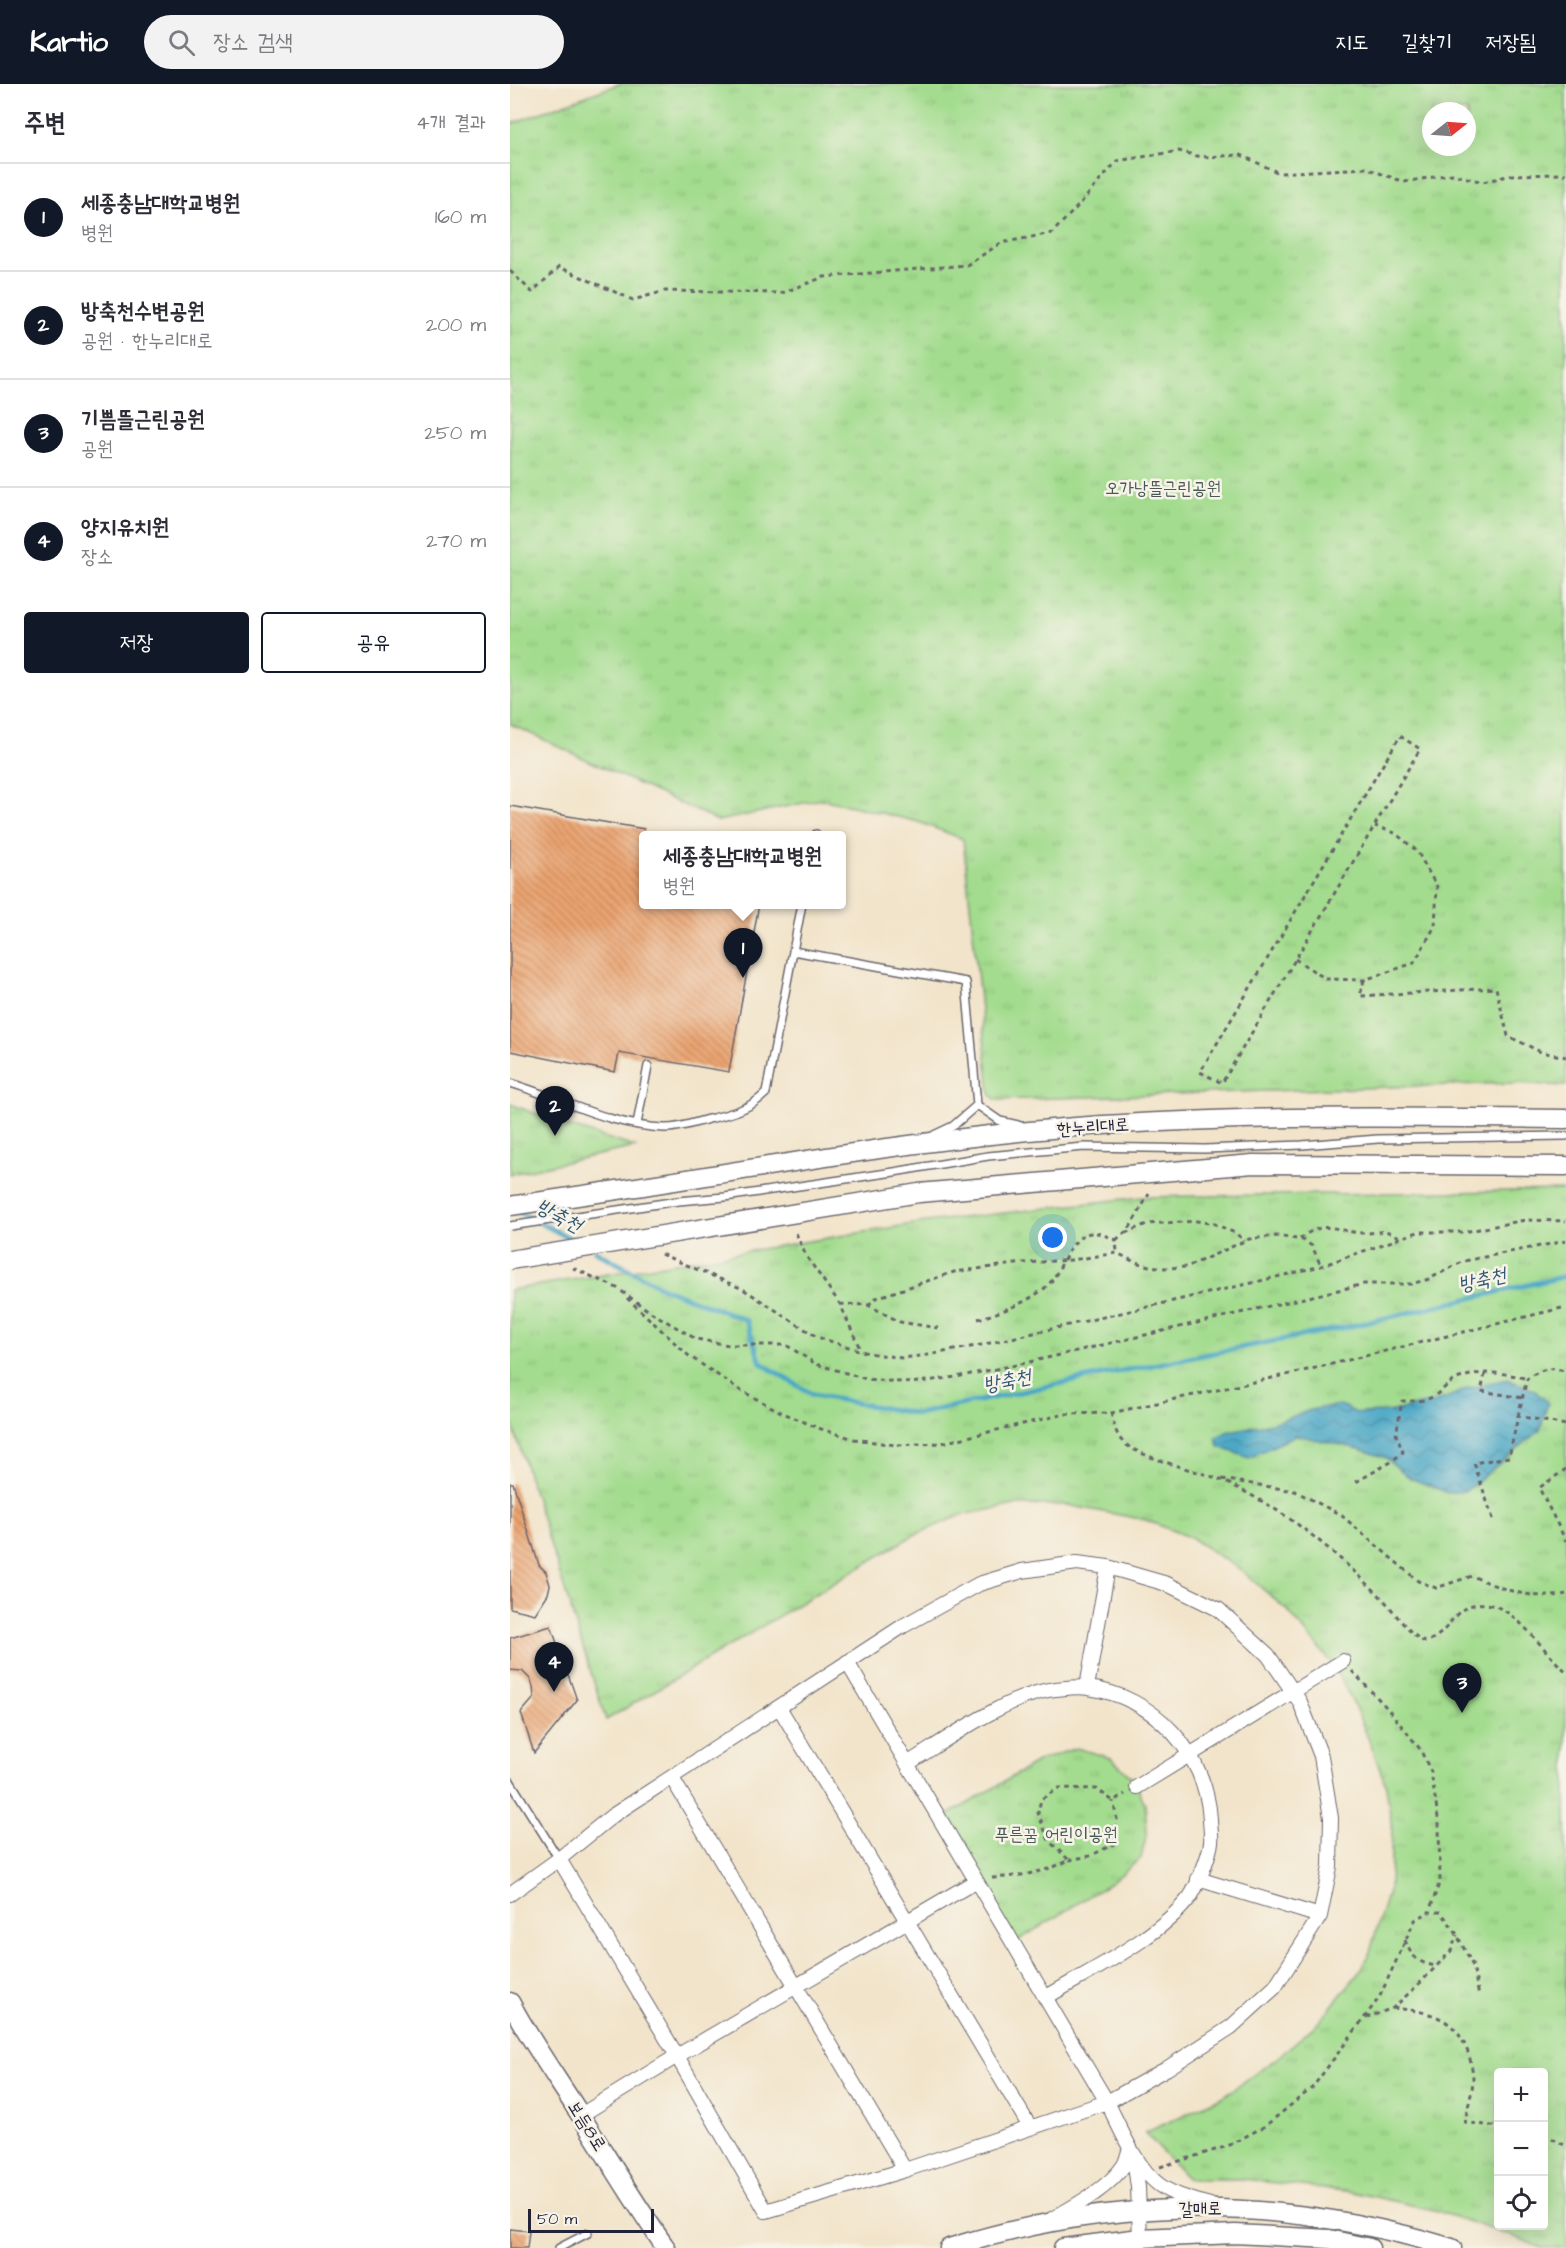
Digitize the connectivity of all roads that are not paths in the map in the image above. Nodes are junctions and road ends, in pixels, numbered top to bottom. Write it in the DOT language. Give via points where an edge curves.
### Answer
graph roads {
  1 [pos="801,909"];
  2 [pos="793,951"];
  3 [pos="648,1066"];
  4 [pos="510,1077"];
  5 [pos="510,1083"];
  6 [pos="529,1088"];
  7 [pos="977,1105"];
  8 [pos="1566,1119"];
  9 [pos="637,1124"];
  10 [pos="1041,1131"];
  11 [pos="1566,1136"];
  12 [pos="912,1146"];
  13 [pos="1566,1166"];
  14 [pos="510,1206"];
  15 [pos="510,1226"];
  16 [pos="510,1260"];
  17 [pos="1108,1567"];
  18 [pos="1343,1660"];
  19 [pos="847,1662"];
  20 [pos="1087,1687"];
  21 [pos="1293,1691"];
  22 [pos="779,1707"];
  23 [pos="1191,1755"];
  24 [pos="907,1764"];
  25 [pos="672,1778"];
  26 [pos="510,1781"];
  27 [pos="1137,1787"];
  28 [pos="559,1859"];
  29 [pos="1198,1879"];
  30 [pos="976,1881"];
  31 [pos="510,1894"];
  32 [pos="1320,1916"];
  33 [pos="907,1921"];
  34 [pos="796,1986"];
  35 [pos="1045,1998"];
  36 [pos="510,2002"];
  37 [pos="678,2056"];
  38 [pos="1107,2102"];
  39 [pos="581,2115"];
  40 [pos="1030,2127"];
  41 [pos="1130,2148"];
  42 [pos="905,2170"];
  43 [pos="1222,2208"];
  44 [pos="1139,2209"];
  45 [pos="1044,2224"];
  46 [pos="588,2233"];
  47 [pos="1140,2238"];
  48 [pos="559,2248"];
  49 [pos="666,2248"];
  50 [pos="949,2248"];
  51 [pos="1063,2248"];
  52 [pos="1371,2248"];
  53 [pos="1452,2248"];
  1 -- 2 [label="lane"];
  2 -- 7 [label="lane" via="966,982"];
  2 -- 9 [label="lane" via="766,1093 755,1104 732,1113 666,1128"];
  3 -- 9 [label="lane"];
  4 -- 6 [label="lane"];
  5 -- 6 [label="lane"];
  6 -- 9 [label="lane"];
  7 -- 10 [label="lane" via="1000,1121"];
  7 -- 12 [label="lane" via="953,1126"];
  8 -- 10 [label="street, 한누리대로" via="1240,1120"];
  10 -- 12 [label="street, 한누리대로"];
  11 -- 15 [label="lane, bridge" via="1378,1139 1205,1149 1084,1147 988,1156"];
  12 -- 14 [label="street, 한누리대로, bridge"];
  13 -- 16 [label="street, bridge" via="1252,1164 1079,1178 920,1193"];
  17 -- 19 [label="street" via="1077,1563 1033,1569 979,1584"];
  17 -- 20 [label="street"];
  17 -- 21 [label="street" via="1167,1584 1218,1609 1268,1655"];
  18 -- 21 [label="street"];
  19 -- 22 [label="street"];
  19 -- 24 [label="street"];
  20 -- 23 [label="street" via="1125,1697 1154,1713"];
  20 -- 24 [label="street" via="1053,1689 1012,1701"];
  21 -- 23 [label="street"];
  21 -- 32 [label="street" via="1321,1755 1331,1818 1330,1866"];
  22 -- 25 [label="street"];
  22 -- 33 [label="street"];
  23 -- 27 [label="street"];
  23 -- 29 [label="street" via="1209,1801 1211,1844"];
  24 -- 30 [label="street"];
  25 -- 28 [label="street" via="612,1816"];
  25 -- 34 [label="street"];
  26 -- 28 [label="lane"];
  28 -- 31 [label="street"];
  28 -- 37 [label="street"];
  29 -- 32 [label="street"];
  29 -- 35 [label="street" via="1192,1895 1159,1929"];
  30 -- 33 [label="street"];
  30 -- 35 [label="street"];
  32 -- 38 [label="street" via="1275,1987 1231,2027"];
  33 -- 34 [label="street"];
  33 -- 40 [label="street"];
  34 -- 37 [label="street"];
  34 -- 42 [label="street"];
  35 -- 38 [label="street"];
  36 -- 39 [label="street, 보듬8로"];
  37 -- 39 [label="street"];
  37 -- 42 [label="street" via="766,2211"];
  38 -- 40 [label="street"];
  38 -- 41 [label="street"];
  39 -- 49 [label="street, 보듬8로"];
  40 -- 42 [label="street"];
  41 -- 43 [label="street" via="1159,2185"];
  41 -- 44 [label="street" via="1136,2165"];
  41 -- 45 [label="street" via="1124,2165 1105,2185"];
  43 -- 44 [label="street, 갈매로"];
  43 -- 53 [label="street, 갈매로" via="1331,2219"];
  44 -- 45 [label="street, 갈매로"];
  44 -- 47 [label="street"];
  45 -- 50 [label="street, 갈매로"];
  46 -- 48 [label="lane"];
  47 -- 51 [label="street, 갈매로"];
  47 -- 52 [label="street, 갈매로" via="1284,2235"];
}
